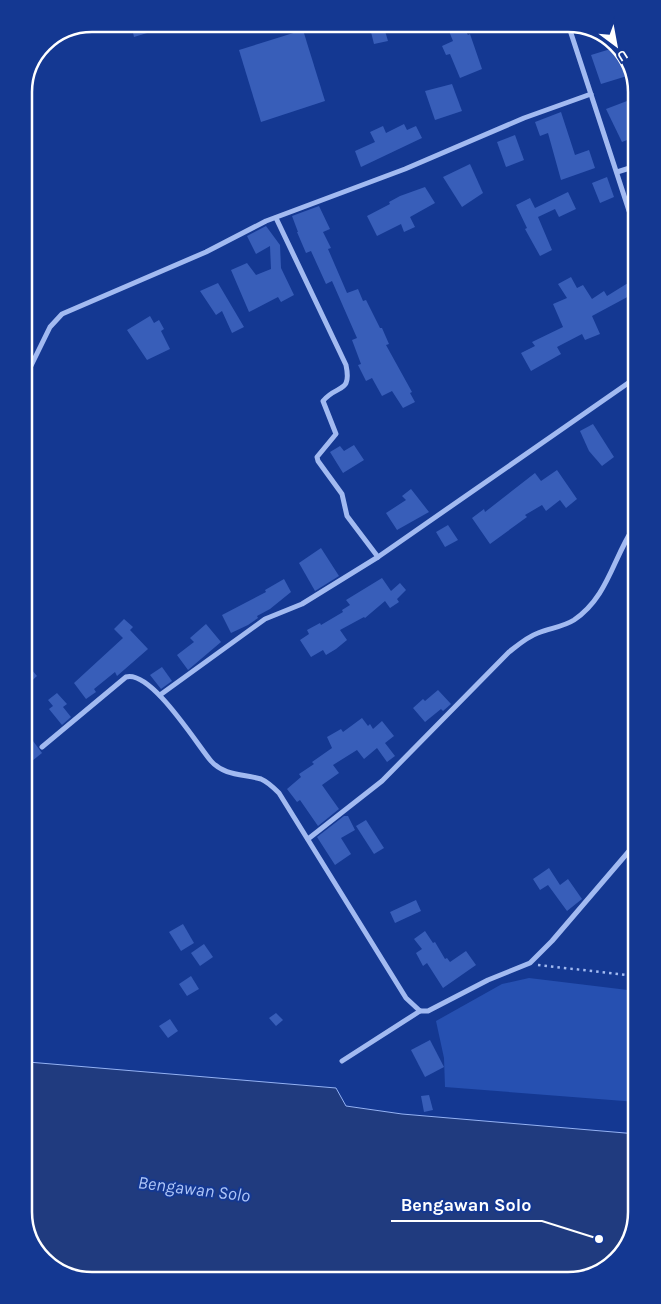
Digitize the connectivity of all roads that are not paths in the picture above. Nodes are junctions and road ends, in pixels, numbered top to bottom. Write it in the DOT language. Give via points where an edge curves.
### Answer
graph roads {
  1 [pos="571,33"];
  2 [pos="591,94"];
  3 [pos="628,169"];
  4 [pos="617,172"];
  5 [pos="628,207"];
  6 [pos="276,218"];
  7 [pos="33,362"];
  8 [pos="628,383"];
  9 [pos="628,535"];
  10 [pos="378,557"];
  11 [pos="160,695"];
  12 [pos="42,747"];
  13 [pos="308,839"];
  14 [pos="628,852"];
  15 [pos="420,1011"];
  16 [pos="342,1061"];
  1 -- 2 [label="street"];
  2 -- 4 [label="street"];
  2 -- 6 [label="street" via="524,118 405,170"];
  3 -- 4 [label="street"];
  4 -- 5 [label="street"];
  6 -- 7 [label="street" via="62,314 50,327"];
  6 -- 10 [label="street" via="346,365 348,378 345,386 323,401 336,434 318,455 318,461 342,494 347,516"];
  8 -- 10 [label="street"];
  9 -- 13 [label="street" via="604,589 585,611 564,625 528,637 509,652 382,780"];
  10 -- 11 [label="street" via="316,596 265,619"];
  11 -- 12 [label="street" via="138,677 126,677"];
  11 -- 13 [label="street" via="213,763 226,772 261,780 276,790"];
  13 -- 15 [label="street" via="406,998"];
  14 -- 15 [label="street" via="530,964 488,980 428,1012"];
  15 -- 16 [label="street"];
}
